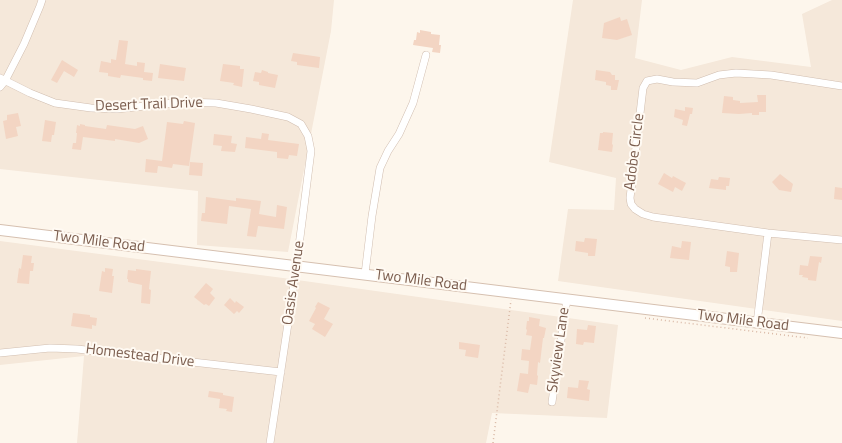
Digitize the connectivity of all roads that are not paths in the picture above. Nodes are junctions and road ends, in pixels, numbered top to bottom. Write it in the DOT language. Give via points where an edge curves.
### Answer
graph roads {
  1 [pos="42,0"];
  2 [pos="426,55"];
  3 [pos="2,82"];
  4 [pos="842,86"];
  5 [pos="301,124"];
  6 [pos="0,230"];
  7 [pos="768,233"];
  8 [pos="842,240"];
  9 [pos="296,266"];
  10 [pos="365,274"];
  11 [pos="567,299"];
  12 [pos="757,323"];
  13 [pos="842,333"];
  14 [pos="0,353"];
  15 [pos="281,372"];
  16 [pos="552,402"];
  17 [pos="270,443"];
  1 -- 3 [label="street" via="24,44"];
  2 -- 10 [label="street" via="414,103 380,168"];
  3 -- 5 [label="street, Desert Trail Drive" via="55,103 117,109 183,102 216,103 288,117"];
  4 -- 7 [label="street, Adobe Circle" via="772,75 736,73 697,82 657,79 647,81 643,88 630,198 635,209 653,217"];
  5 -- 9 [label="street, Oasis Avenue" via="312,151"];
  6 -- 9 [label="main road, Two Mile Road"];
  7 -- 8 [label="street, Adobe Circle"];
  7 -- 12 [label="street"];
  9 -- 10 [label="main road, Two Mile Road"];
  9 -- 15 [label="street, Oasis Avenue"];
  10 -- 11 [label="main road, Two Mile Road"];
  11 -- 12 [label="main road, Two Mile Road"];
  11 -- 16 [label="street, Skyview Lane"];
  12 -- 13 [label="main road, Two Mile Road"];
  14 -- 15 [label="street, Homestead Drive" via="50,348 77,349"];
  15 -- 17 [label="street, Oasis Avenue"];
}
